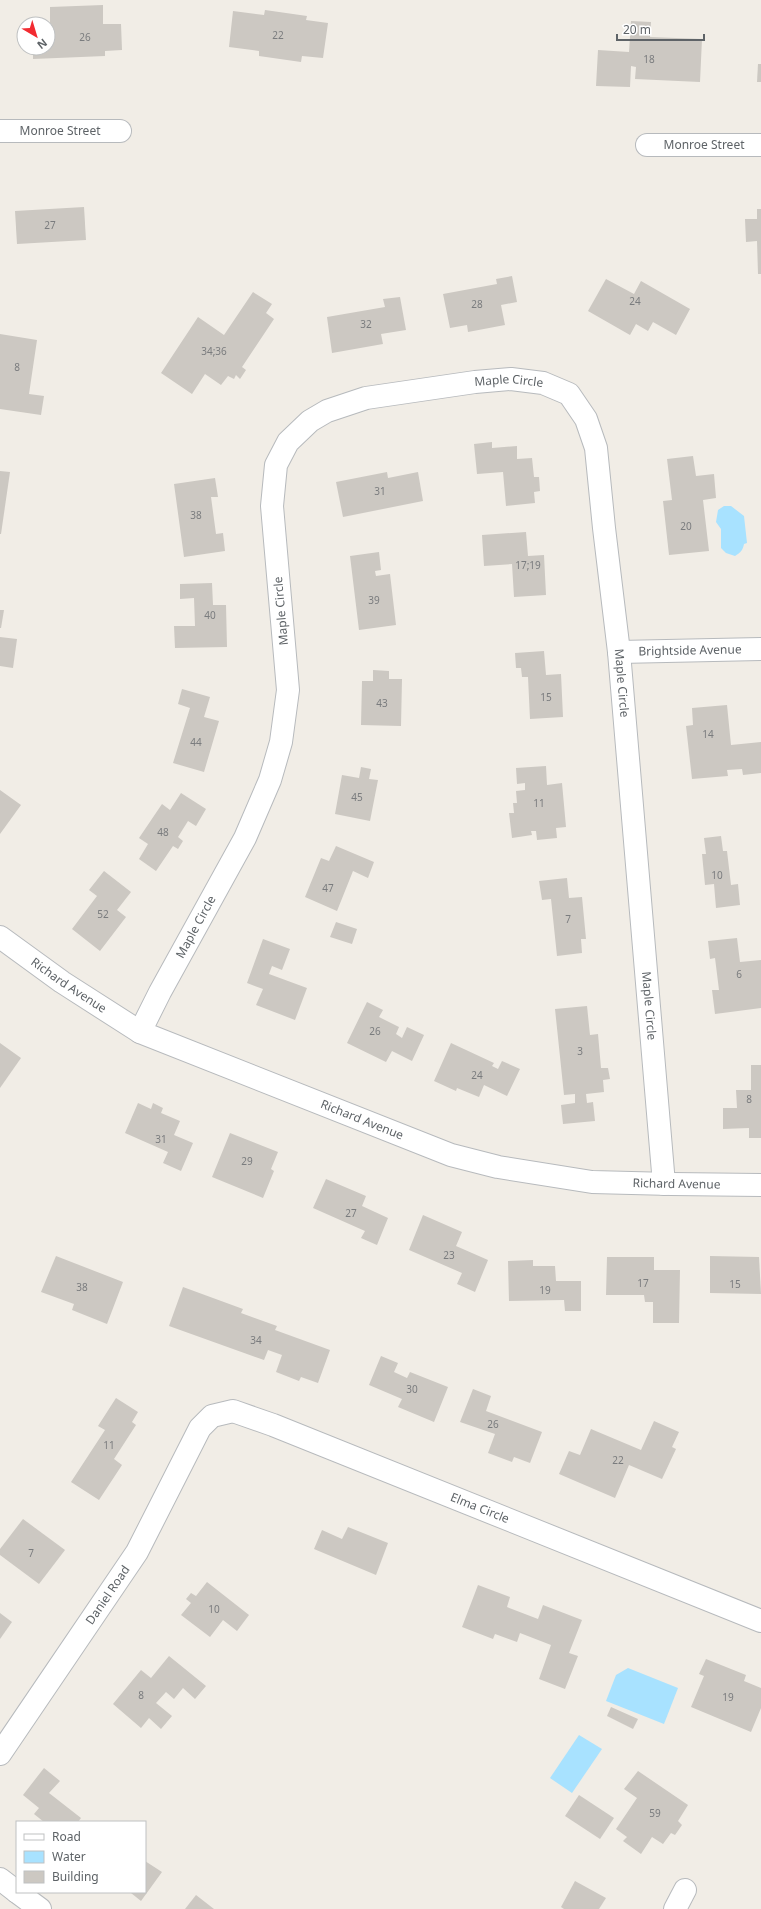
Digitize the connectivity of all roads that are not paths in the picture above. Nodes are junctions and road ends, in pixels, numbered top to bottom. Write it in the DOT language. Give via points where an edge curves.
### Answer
graph roads {
  1 [pos="0,131"];
  2 [pos="120,131"];
  3 [pos="647,145"];
  4 [pos="761,145"];
  5 [pos="761,649"];
  6 [pos="619,652"];
  7 [pos="0,937"];
  8 [pos="140,1032"];
  9 [pos="664,1184"];
  10 [pos="761,1185"];
  11 [pos="200,1428"];
  12 [pos="761,1622"];
  13 [pos="0,1754"];
  14 [pos="0,1879"];
  15 [pos="16,1891"];
  16 [pos="18,1893"];
  17 [pos="40,1909"];
  1 -- 2 [label="street, Monroe Street"];
  3 -- 4 [label="street, Monroe Street"];
  5 -- 6 [label="street, Brightside Avenue"];
  6 -- 8 [label="street, Maple Circle" via="596,448 586,419 569,394 543,383 529,381 511,379 475,382 366,398 327,411 310,422 288,442 276,465 272,506 288,690 281,742 270,780 245,838"];
  6 -- 9 [label="street, Maple Circle"];
  7 -- 8 [label="street, Richard Avenue" via="62,982"];
  8 -- 9 [label="street, Richard Avenue" via="451,1155 498,1167 592,1182"];
  9 -- 10 [label="street, Richard Avenue"];
  11 -- 12 [label="street, Elma Circle" via="212,1416 233,1411"];
  11 -- 13 [label="street, Daniel Road" via="137,1552"];
  14 -- 15 [label="street"];
  16 -- 17 [label="street"];
}
